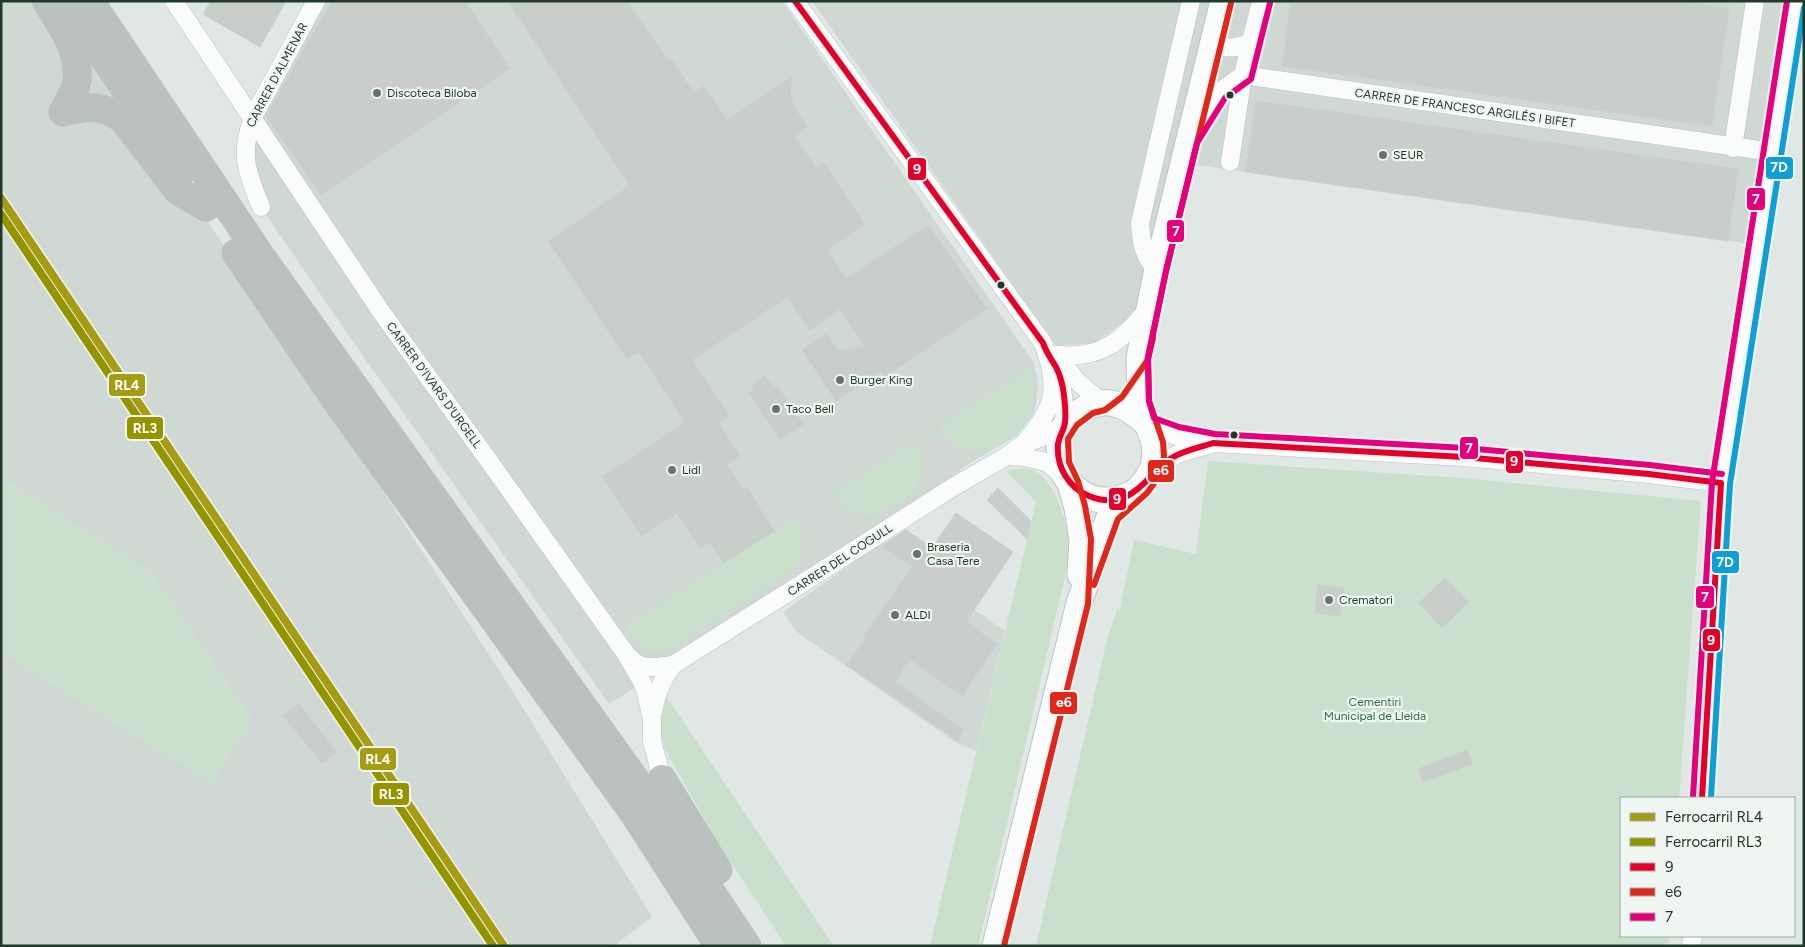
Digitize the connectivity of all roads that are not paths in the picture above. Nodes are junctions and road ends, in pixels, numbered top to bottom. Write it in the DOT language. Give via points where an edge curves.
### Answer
graph roads {
  1 [pos="46,1"];
  2 [pos="66,1"];
  3 [pos="90,1"];
  4 [pos="174,1"];
  5 [pos="316,1"];
  6 [pos="795,1"];
  7 [pos="1191,1"];
  8 [pos="1223,1"];
  9 [pos="1261,1"];
  10 [pos="1755,1"];
  11 [pos="1796,1"];
  12 [pos="1252,42"];
  13 [pos="1213,44"];
  14 [pos="1244,75"];
  15 [pos="253,117"];
  16 [pos="1189,140"];
  17 [pos="1733,148"];
  18 [pos="1772,152"];
  19 [pos="1230,162"];
  20 [pos="206,207"];
  21 [pos="260,207"];
  22 [pos="1157,269"];
  23 [pos="1150,307"];
  24 [pos="1049,351"];
  25 [pos="1139,358"];
  26 [pos="1100,402"];
  27 [pos="1147,424"];
  28 [pos="1064,426"];
  29 [pos="1213,443"];
  30 [pos="1023,444"];
  31 [pos="1007,456"];
  32 [pos="1068,481"];
  33 [pos="1721,483"];
  34 [pos="1139,487"];
  35 [pos="1079,603"];
  36 [pos="626,654"];
  37 [pos="673,664"];
  38 [pos="652,720"];
  39 [pos="662,779"];
  40 [pos="1702,797"];
  41 [pos="720,946"];
  42 [pos="747,946"];
  43 [pos="765,946"];
  44 [pos="995,946"];
  1 -- 20 [label="highway" via="69,37 77,69 77,81 63,112 101,108 123,119 178,191"];
  2 -- 20 [label="highway"];
  3 -- 42 [label="highway" via="260,255 648,796"];
  4 -- 15 [label="street, CARRER D'IVARS D'URGELL"];
  5 -- 15 [label="street, CARRER D'ALMENAR"];
  6 -- 24 [label="street"];
  7 -- 22 [label="street" via="1140,222 1147,256"];
  8 -- 13 [label="street"];
  9 -- 12 [label="street"];
  10 -- 17 [label="street"];
  11 -- 18 [label="street"];
  12 -- 13 [label="street" via="1236,48"];
  12 -- 14 [label="street"];
  13 -- 16 [label="street"];
  14 -- 16 [label="street" via="1219,92"];
  14 -- 17 [label="street, CARRER DE FRANCESC ARGILÉS I BIFET"];
  14 -- 19 [label="street"];
  15 -- 21 [label="street, CARRER D'ALMENAR" via="244,151 246,168"];
  15 -- 36 [label="street, CARRER D'IVARS D'URGELL" via="382,313"];
  16 -- 22 [label="street"];
  17 -- 18 [label="street, CARRER DE FRANCESC ARGILÉS I BIFET"];
  18 -- 33 [label="street"];
  20 -- 41 [label="highway" via="342,409 633,812"];
  22 -- 23 [label="street"];
  23 -- 24 [label="street" via="1114,344 1080,355"];
  23 -- 25 [label="street"];
  24 -- 26 [label="street"];
  24 -- 28 [label="street" via="1062,384"];
  24 -- 30 [label="street" via="1053,390 1049,408 1037,429"];
  25 -- 26 [label="street" via="1116,391"];
  25 -- 27 [label="street" via="1140,403"];
  26 -- 27 [label="street" via="1120,405"];
  26 -- 28 [label="street" via="1089,405"];
  27 -- 29 [label="street" via="1178,436"];
  27 -- 34 [label="street" via="1155,456 1152,469"];
  28 -- 30 [label="street, CARRER DEL COGULL"];
  28 -- 32 [label="street" via="1058,450"];
  29 -- 33 [label="street" via="1464,457"];
  29 -- 34 [label="street" via="1169,459"];
  30 -- 31 [label="street, CARRER DEL COGULL"];
  31 -- 32 [label="street" via="1024,456 1046,462"];
  31 -- 37 [label="street, CARRER DEL COGULL"];
  32 -- 34 [label="street" via="1081,493 1107,500 1120,498"];
  32 -- 35 [label="street" via="1077,508 1082,540"];
  33 -- 40 [label="street"];
  34 -- 35 [label="street" via="1110,514"];
  35 -- 44 [label="street"];
  36 -- 37 [label="street" via="643,667"];
  36 -- 38 [label="street, CARRER D'IVARS D'URGELL" via="646,692"];
  37 -- 38 [label="street" via="658,688"];
  38 -- 39 [label="street, CARRER D'IVARS D'URGELL" via="652,741"];
  39 -- 43 [label="highway"];
}
